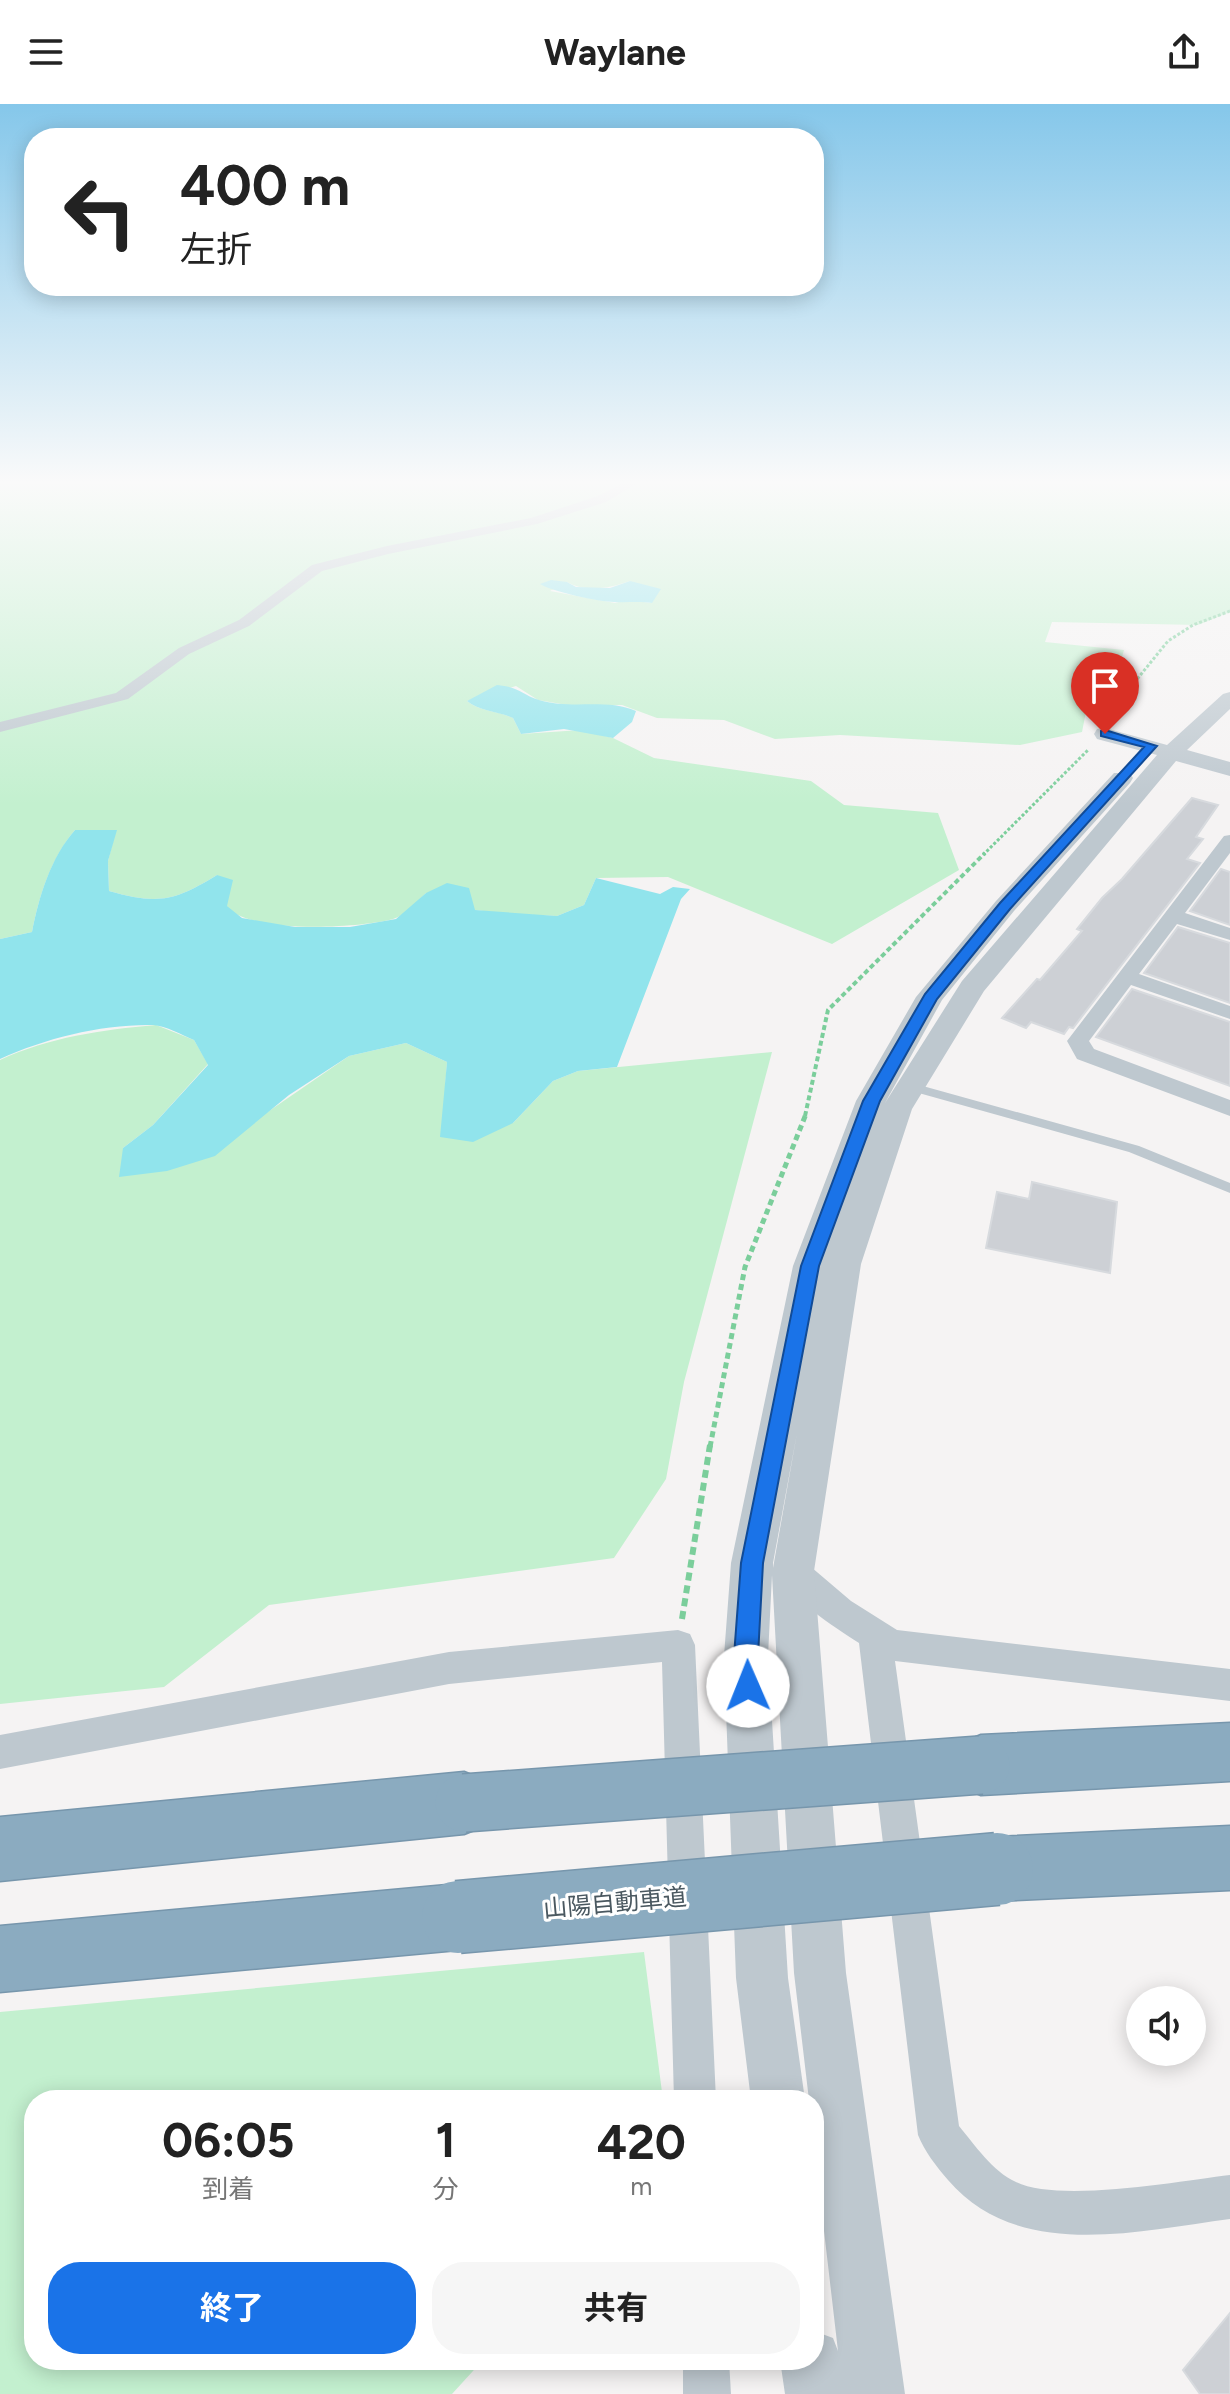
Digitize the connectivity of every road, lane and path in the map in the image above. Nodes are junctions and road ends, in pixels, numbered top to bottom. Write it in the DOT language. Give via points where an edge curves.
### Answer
graph roads {
  1 [pos="287,591"];
  2 [pos="1230,677"];
  3 [pos="1230,698"];
  4 [pos="0,727"];
  5 [pos="1105,734"];
  6 [pos="1162,749"];
  7 [pos="1230,769"];
  8 [pos="1230,840"];
  9 [pos="1223,860"];
  10 [pos="1173,916"];
  11 [pos="1230,934"];
  12 [pos="1127,977"];
  13 [pos="1230,1013"];
  14 [pos="912,1087"];
  15 [pos="1230,1108"];
  16 [pos="1230,1188"];
  17 [pos="793,1571"];
  18 [pos="875,1634"];
  19 [pos="1230,1685"];
  20 [pos="0,1752"];
  21 [pos="1230,1752"];
  22 [pos="0,1849"];
  23 [pos="1230,1858"];
  24 [pos="0,1959"];
  25 [pos="695,2090"];
  26 [pos="777,2090"];
  27 [pos="1230,2197"];
  28 [pos="706,2370"];
  29 [pos="812,2370"];
  30 [pos="707,2394"];
  31 [pos="816,2394"];
  32 [pos="874,2394"];
  1 -- 4 [label="street" via="244,623 159,666 122,696"];
  2 -- 6 [label="street" via="1194,701"];
  3 -- 6 [label="street"];
  5 -- 6 [label="street"];
  6 -- 7 [label="street"];
  6 -- 14 [label="street" via="972,987"];
  6 -- 26 [label="street" via="1005,906 930,997 871,1101 810,1266 752,1563 746,1656 762,1978"];
  8 -- 9 [label="street"];
  9 -- 10 [label="street"];
  10 -- 11 [label="street"];
  10 -- 12 [label="street"];
  12 -- 13 [label="street"];
  12 -- 15 [label="street" via="1078,1041 1085,1054"];
  14 -- 16 [label="lane" via="1134,1149"];
  14 -- 17 [label="street" via="897,1109 844,1264"];
  17 -- 18 [label="street" via="839,1612"];
  17 -- 32 [label="street" via="820,1973"];
  18 -- 19 [label="street" via="891,1645"];
  18 -- 27 [label="street" via="939,2135 969,2172 1000,2198 1039,2211"];
  20 -- 25 [label="street" via="449,1668 678,1645"];
  21 -- 22 [label="highway, bridge" via="464,1803"];
  23 -- 24 [label="highway, 山陽自動車道, bridge" via="997,1869"];
  28 -- 30 [label="street"];
  29 -- 31 [label="street"];
}
